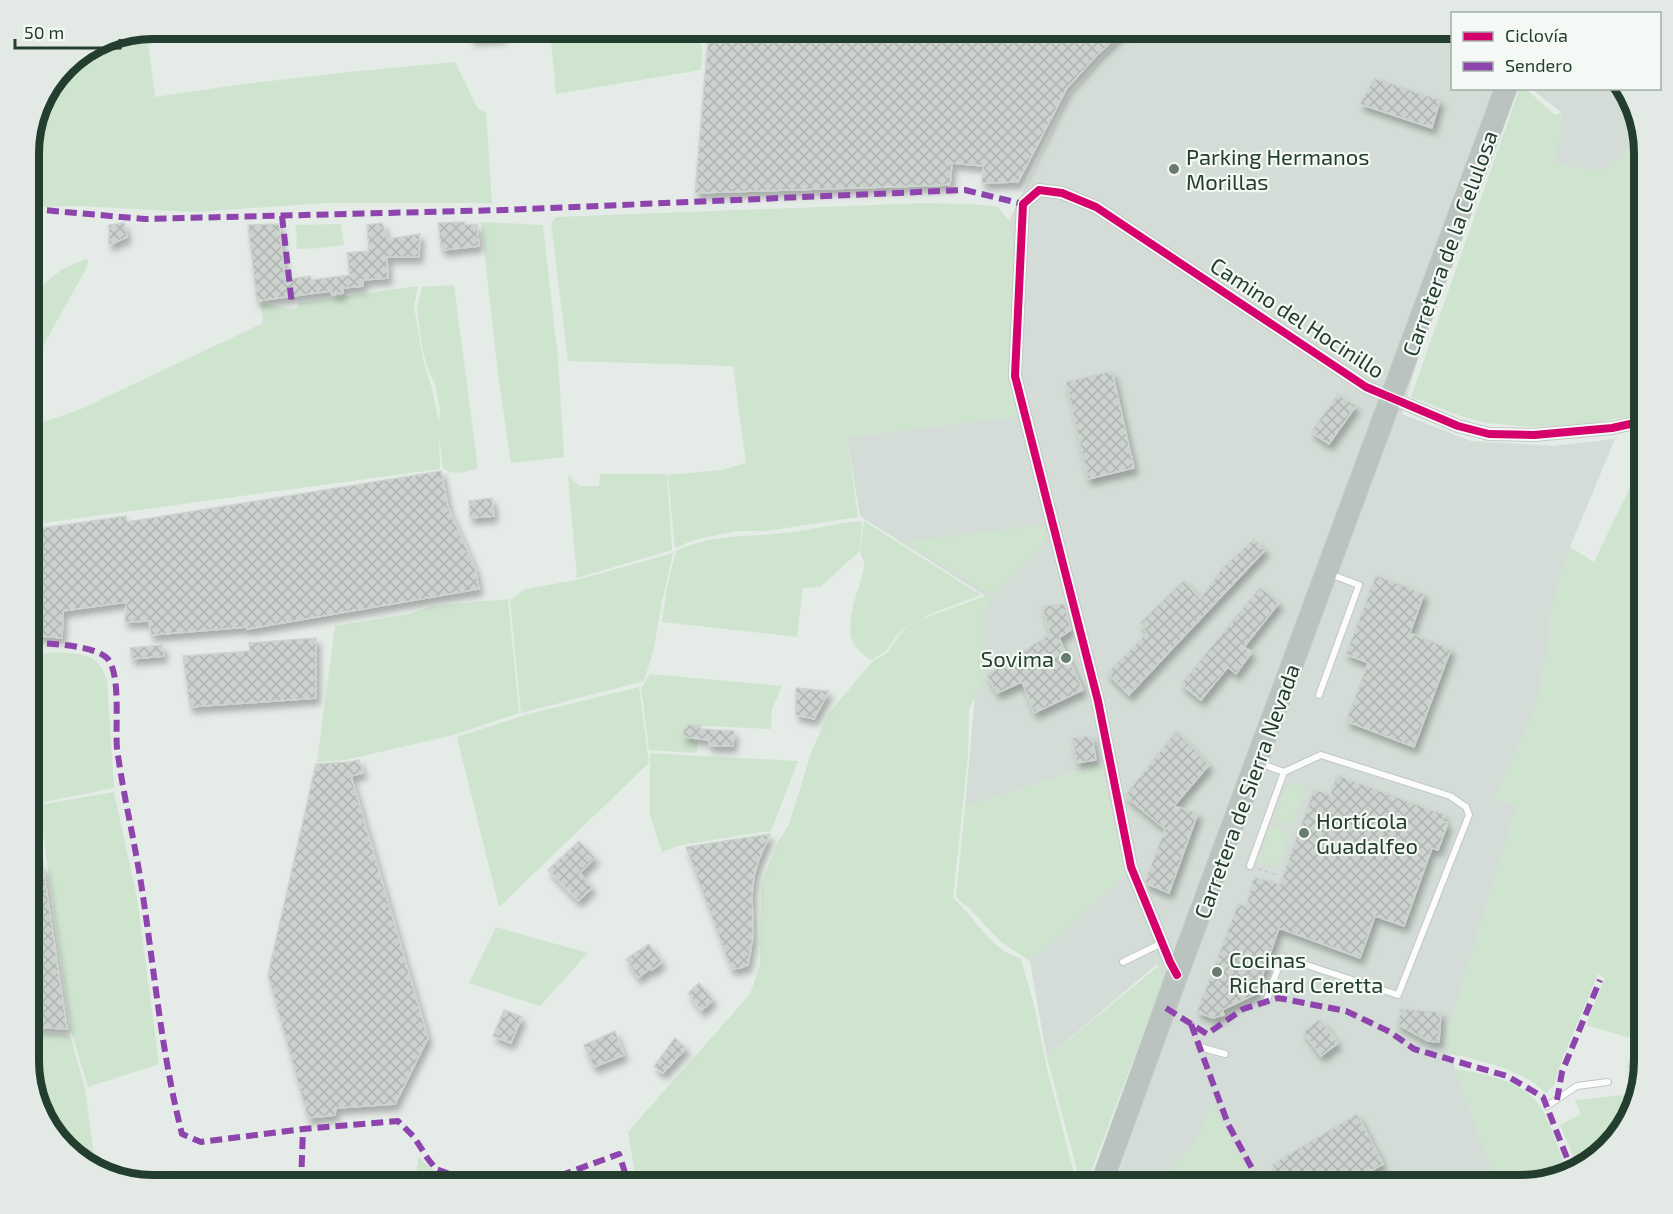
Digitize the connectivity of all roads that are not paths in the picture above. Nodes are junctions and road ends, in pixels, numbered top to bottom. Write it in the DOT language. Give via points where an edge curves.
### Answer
graph roads {
  1 [pos="1505,90"];
  2 [pos="1392,397"];
  3 [pos="1634,423"];
  4 [pos="1327,573"];
  5 [pos="1320,695"];
  6 [pos="1256,762"];
  7 [pos="1284,772"];
  8 [pos="1250,866"];
  9 [pos="1162,943"];
  10 [pos="1123,962"];
  11 [pos="1177,975"];
  12 [pos="1266,1002"];
  13 [pos="1200,1047"];
  14 [pos="1225,1054"];
  15 [pos="1608,1082"];
  16 [pos="1547,1106"];
  17 [pos="1105,1175"];
  1 -- 2 [label="highway, Carretera de la Celulosa"];
  2 -- 3 [label="street, Camino del Hocinillo" via="1458,426 1489,434 1570,433"];
  2 -- 4 [label="highway, Carretera de Sierra Nevada"];
  2 -- 9 [label="street, Camino del Hocinillo" via="1366,387 1096,207 1062,193 1039,190 1023,204 1015,376 1098,701 1131,867"];
  4 -- 5 [label="lane" via="1359,585"];
  4 -- 6 [label="highway, Carretera de Sierra Nevada"];
  6 -- 7 [label="lane"];
  6 -- 11 [label="highway, Carretera de Sierra Nevada"];
  7 -- 8 [label="lane"];
  7 -- 12 [label="lane" via="1321,755 1450,796 1466,807 1469,814 1398,995 1282,957"];
  9 -- 10 [label="lane"];
  9 -- 11 [label="street"];
  11 -- 17 [label="highway, Carretera de Sierra Nevada"];
  13 -- 14 [label="lane"];
  15 -- 16 [label="lane" via="1577,1086"];
}
